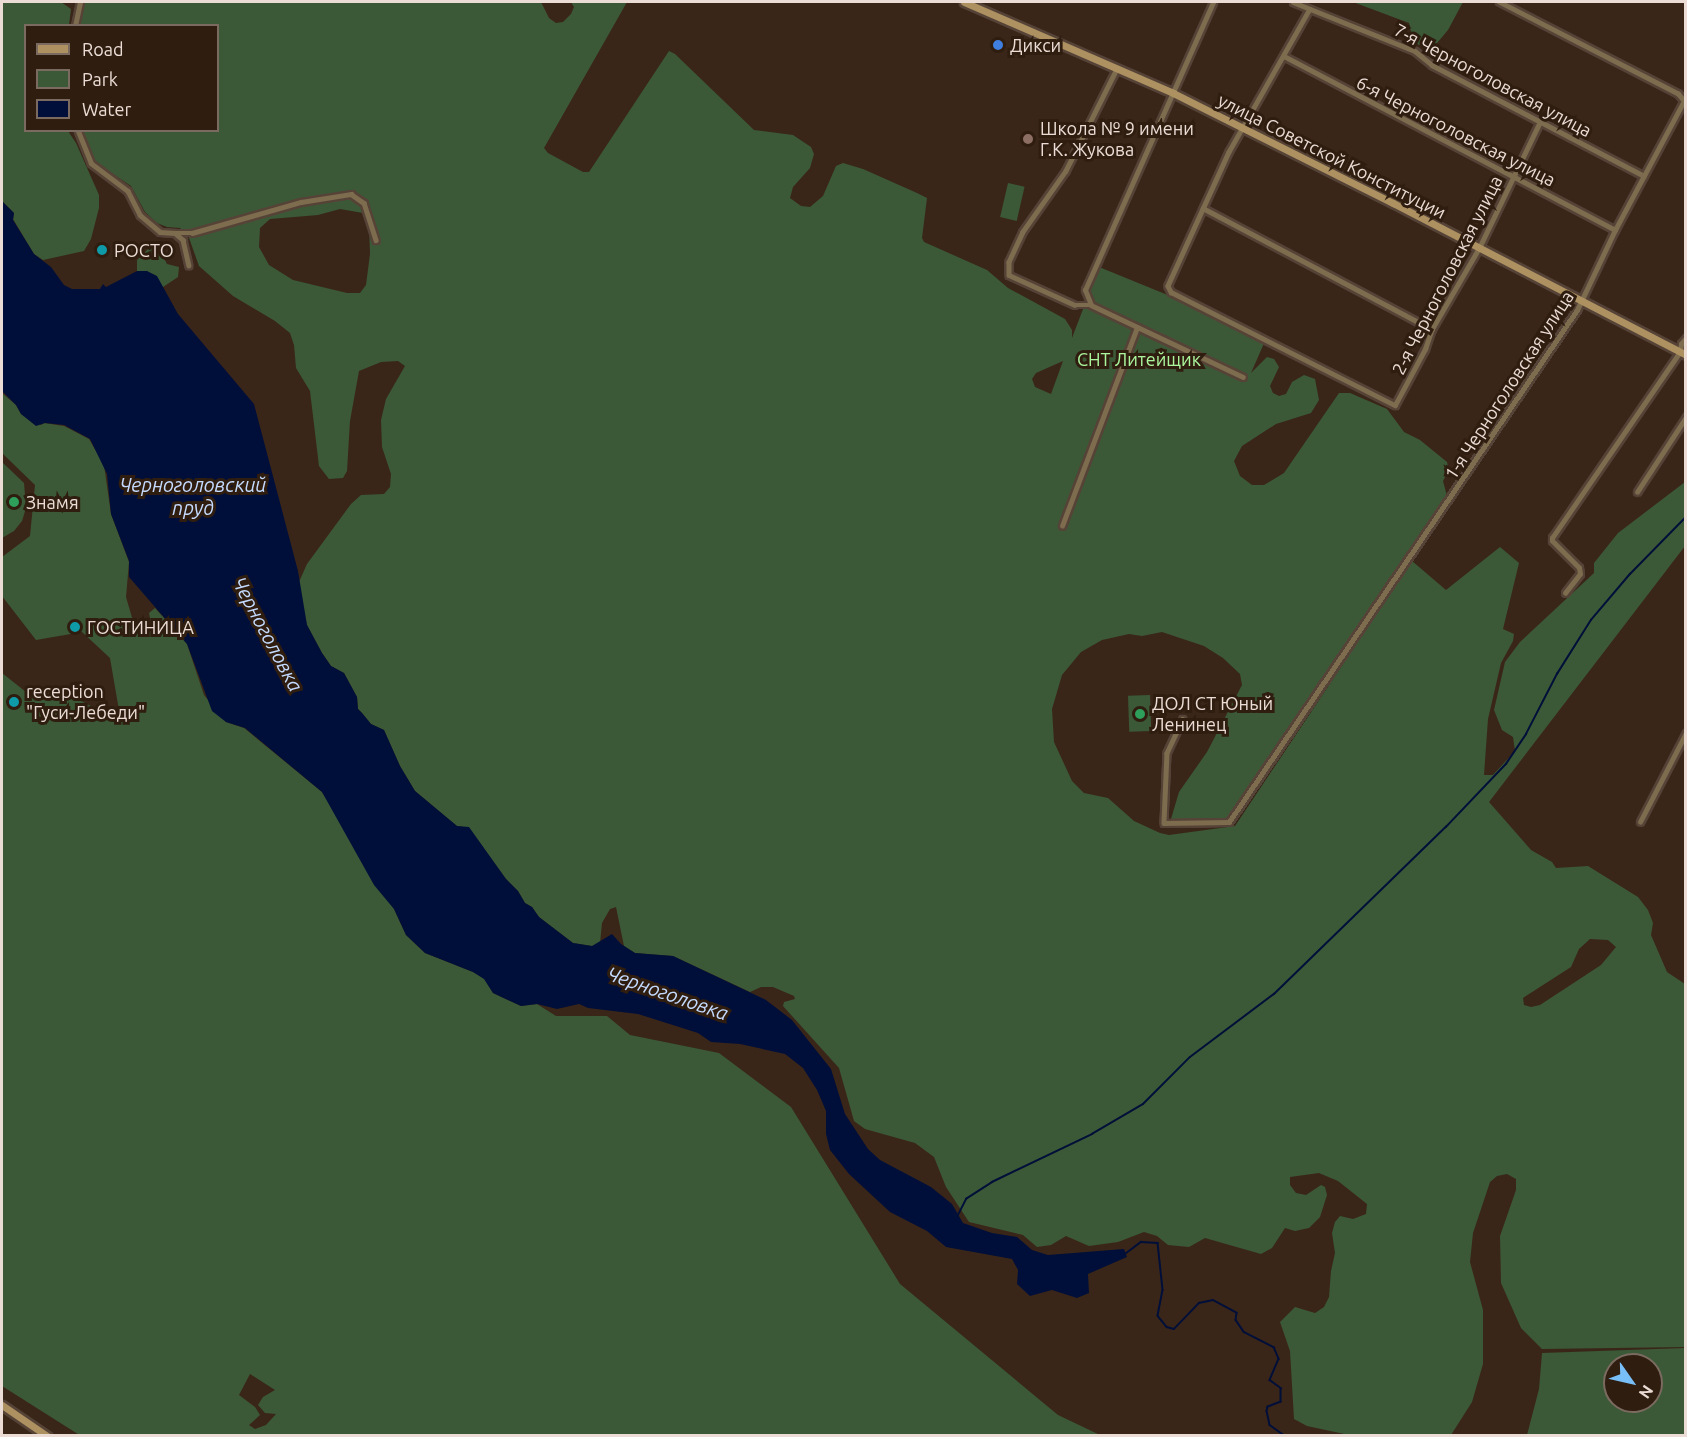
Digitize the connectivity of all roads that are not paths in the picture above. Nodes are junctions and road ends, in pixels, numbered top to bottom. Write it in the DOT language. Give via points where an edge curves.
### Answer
graph roads {
  1 [pos="80,2"];
  2 [pos="964,2"];
  3 [pos="1213,2"];
  4 [pos="1293,2"];
  5 [pos="1499,2"];
  6 [pos="1310,9"];
  7 [pos="75,24"];
  8 [pos="1284,56"];
  9 [pos="1117,69"];
  10 [pos="1173,93"];
  11 [pos="1684,101"];
  12 [pos="1539,123"];
  13 [pos="1242,128"];
  14 [pos="79,132"];
  15 [pos="1514,175"];
  16 [pos="1644,176"];
  17 [pos="1203,208"];
  18 [pos="1615,230"];
  19 [pos="175,233"];
  20 [pos="376,240"];
  21 [pos="1479,248"];
  22 [pos="189,265"];
  23 [pos="1582,300"];
  24 [pos="1090,305"];
  25 [pos="1137,328"];
  26 [pos="1432,329"];
  27 [pos="1686,338"];
  28 [pos="1683,353"];
  29 [pos="1243,377"];
  30 [pos="1686,417"];
  31 [pos="1472,468"];
  32 [pos="1478,474"];
  33 [pos="1637,492"];
  34 [pos="1062,526"];
  35 [pos="1564,593"];
  36 [pos="1183,720"];
  37 [pos="1686,733"];
  38 [pos="1640,822"];
  39 [pos="2,1405"];
  40 [pos="47,1436"];
  1 -- 7 [label="street"];
  2 -- 9 [label="street, улица Советской Конституции"];
  3 -- 10 [label="street"];
  4 -- 6 [label="street, 7-я Черноголовская улица"];
  5 -- 11 [label="street" via="1678,94"];
  6 -- 8 [label="street"];
  6 -- 12 [label="street, 7-я Черноголовская улица" via="1415,51"];
  8 -- 13 [label="street"];
  8 -- 15 [label="street, 6-я Черноголовская улица"];
  9 -- 10 [label="street, улица Советской Конституции"];
  9 -- 24 [label="street" via="1066,171 1023,232 1007,268 1012,278 1075,304"];
  10 -- 13 [label="street, улица Советской Конституции"];
  10 -- 24 [label="street" via="1085,290"];
  11 -- 16 [label="street, 1-я Черноголовская улица"];
  12 -- 15 [label="street, 2-я Черноголовская улица"];
  12 -- 16 [label="street, 7-я Черноголовская улица"];
  13 -- 17 [label="street"];
  13 -- 21 [label="street, улица Советской Конституции"];
  14 -- 19 [label="street" via="91,163 128,191 140,215 160,232"];
  15 -- 18 [label="street, 6-я Черноголовская улица"];
  15 -- 21 [label="street, 2-я Черноголовская улица"];
  16 -- 18 [label="street, 1-я Черноголовская улица"];
  17 -- 26 [label="street"];
  17 -- 26 [label="street, 2-я Черноголовская улица" via="1168,281 1171,292 1395,405"];
  18 -- 23 [label="street, 1-я Черноголовская улица"];
  19 -- 20 [label="street" via="192,233 301,202 351,194 364,203"];
  19 -- 22 [label="street" via="183,240"];
  21 -- 23 [label="street, улица Советской Конституции"];
  21 -- 26 [label="street, 2-я Черноголовская улица"];
  23 -- 28 [label="street, улица Советской Конституции"];
  23 -- 31 [label="street, 1-я Черноголовская улица"];
  24 -- 25 [label="street"];
  25 -- 29 [label="street"];
  25 -- 34 [label="street"];
  27 -- 28 [label="street"];
  28 -- 35 [label="street" via="1552,538 1579,568 1580,574"];
  30 -- 33 [label="street"];
  31 -- 32 [label="street"];
  31 -- 36 [label="street, 1-я Черноголовская улица" via="1230,822 1164,823 1167,753"];
  37 -- 38 [label="street"];
  39 -- 40 [label="street"];
}
